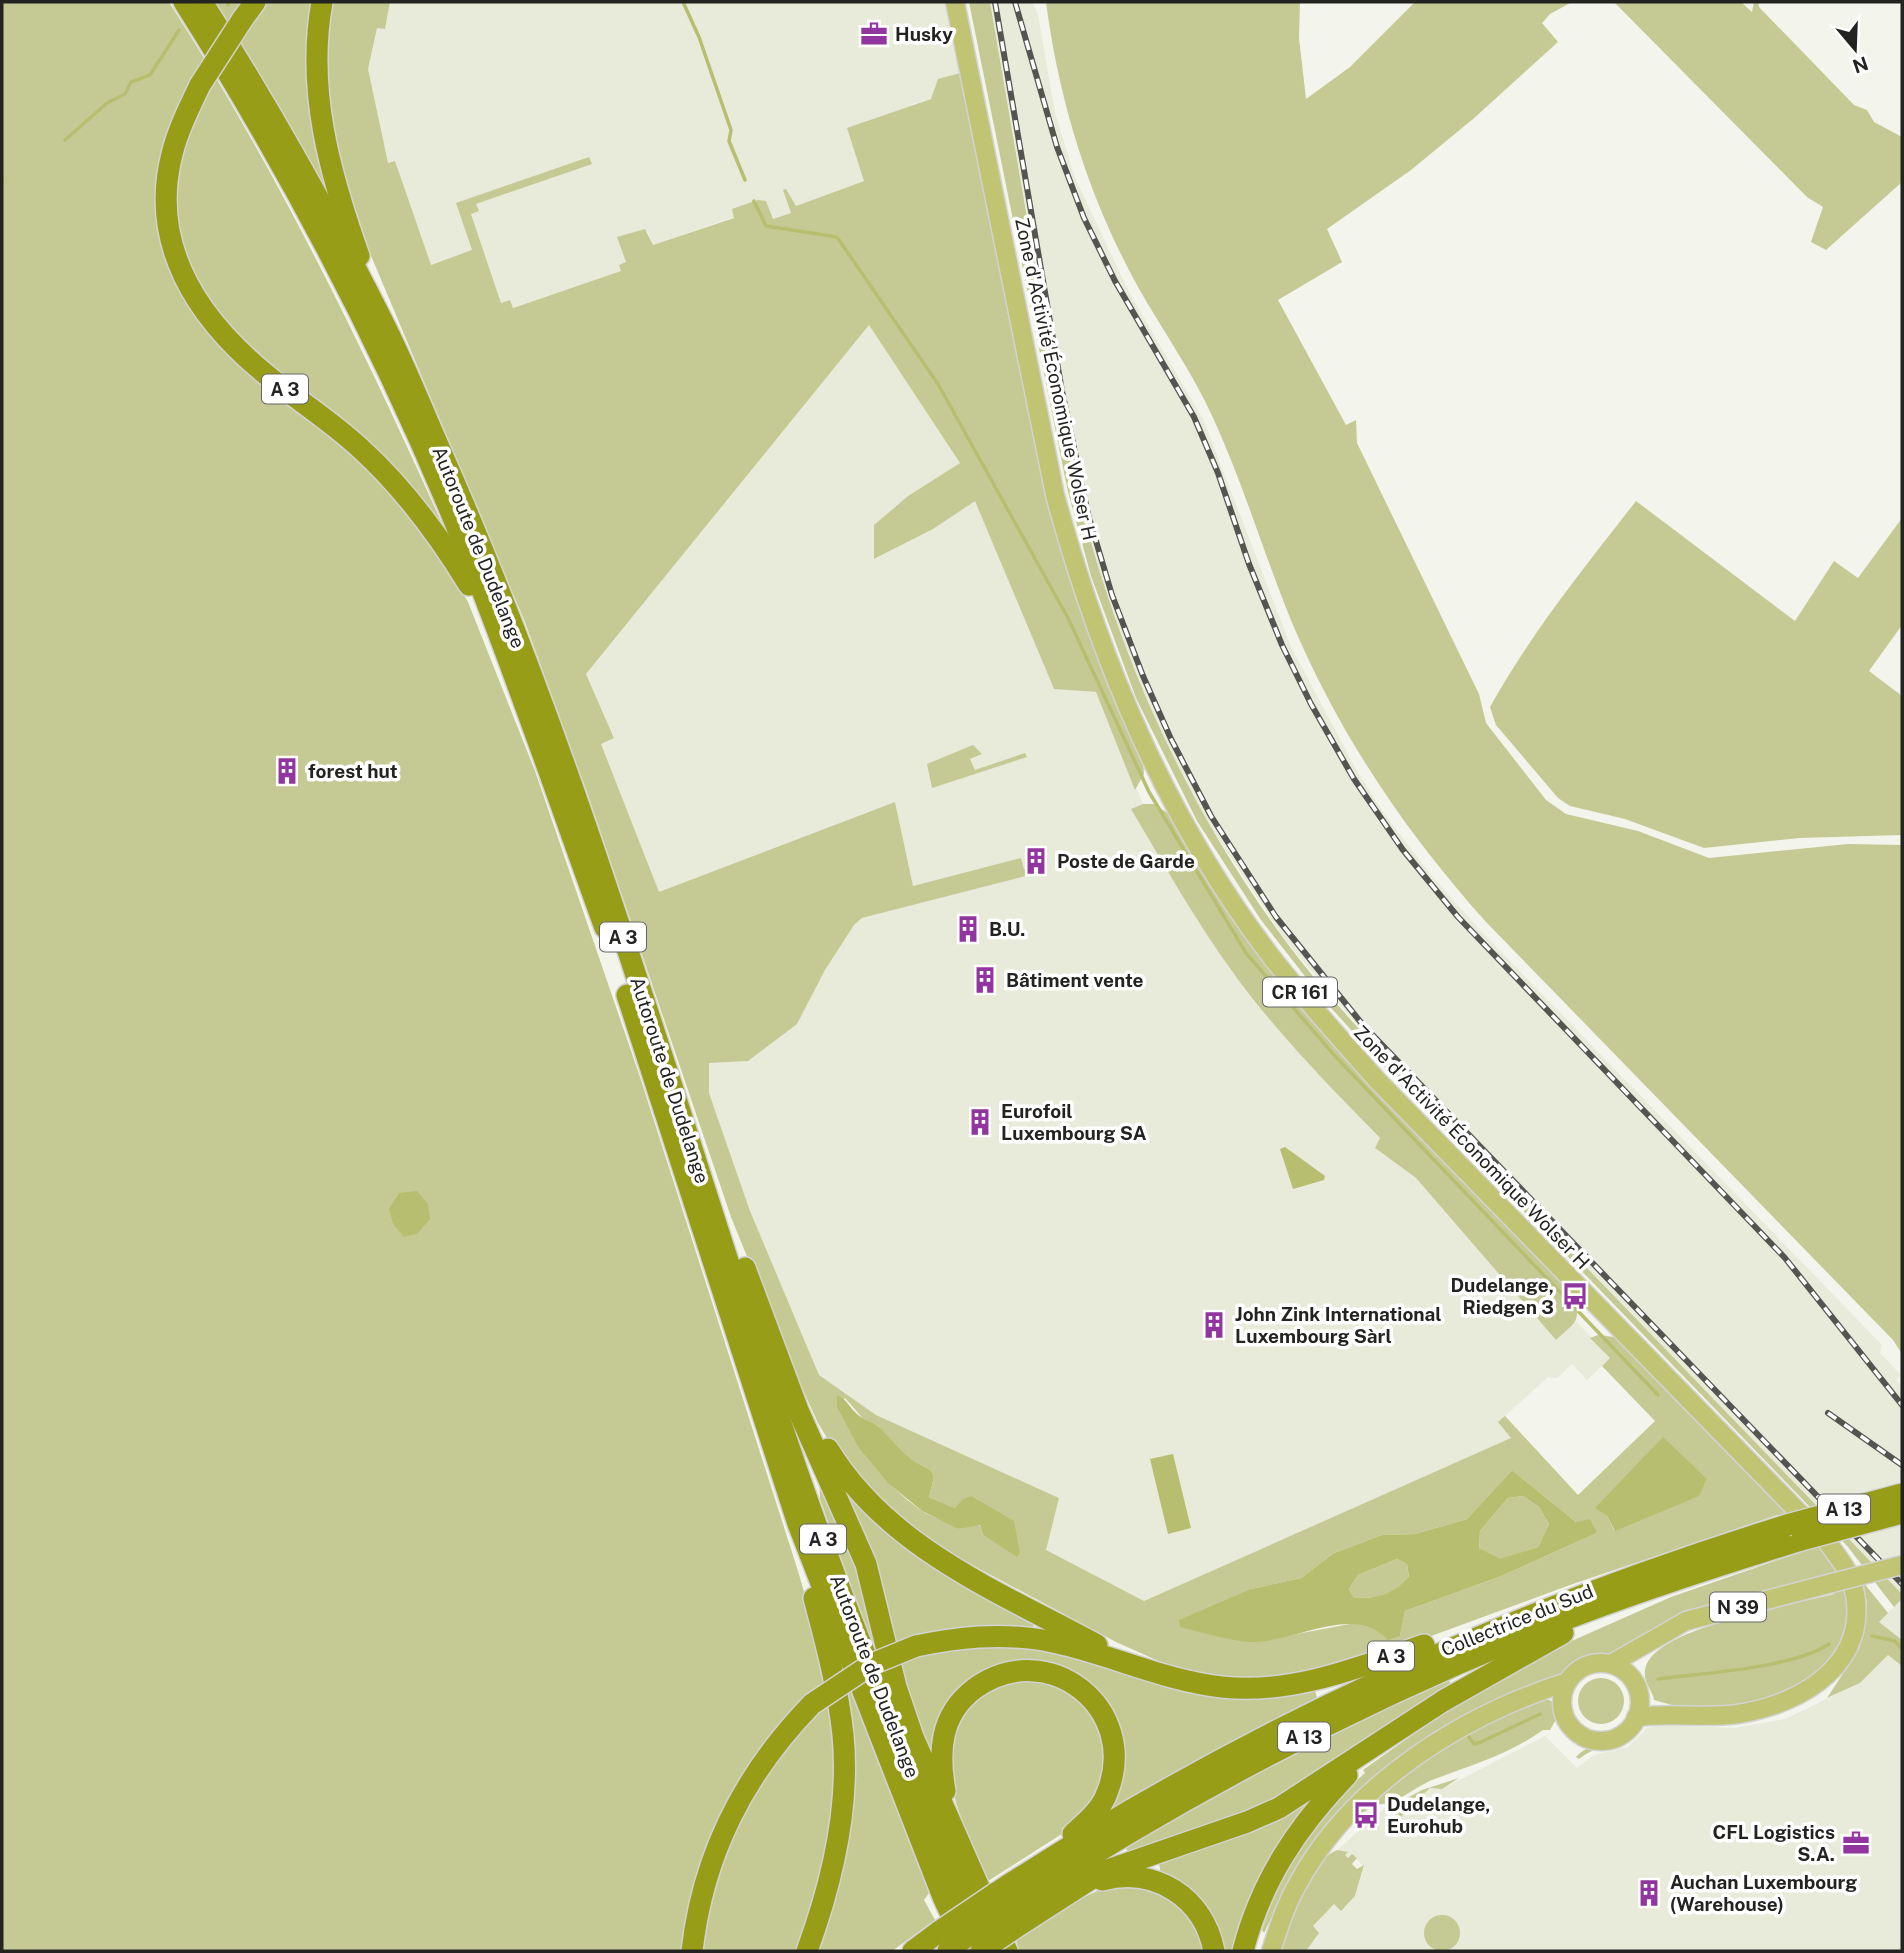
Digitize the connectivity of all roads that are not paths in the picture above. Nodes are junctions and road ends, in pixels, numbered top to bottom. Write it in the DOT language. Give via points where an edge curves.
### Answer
graph roads {
  1 [pos="184,2"];
  2 [pos="202,2"];
  3 [pos="255,2"];
  4 [pos="322,2"];
  5 [pos="955,2"];
  6 [pos="383,321"];
  7 [pos="507,657"];
  8 [pos="684,1118"];
  9 [pos="781,1361"];
  10 [pos="1902,1494"];
  11 [pos="1902,1513"];
  12 [pos="798,1524"];
  13 [pos="1794,1532"];
  14 [pos="1902,1565"];
  15 [pos="1622,1599"];
  16 [pos="1516,1619"];
  17 [pos="1649,1642"];
  18 [pos="1611,1664"];
  19 [pos="1136,1666"];
  20 [pos="1567,1682"];
  21 [pos="1636,1687"];
  22 [pos="1538,1691"];
  23 [pos="1561,1702"];
  24 [pos="1686,1713"];
  25 [pos="1636,1717"];
  26 [pos="1388,1737"];
  27 [pos="952,1824"];
  28 [pos="1041,1863"];
  29 [pos="1067,1893"];
  30 [pos="1004,1911"];
  31 [pos="953,1947"];
  32 [pos="692,1951"];
  33 [pos="807,1951"];
  34 [pos="913,1951"];
  35 [pos="982,1951"];
  36 [pos="988,1951"];
  37 [pos="1007,1951"];
  38 [pos="1214,1951"];
  39 [pos="1243,1951"];
  40 [pos="1271,1951"];
  1 -- 7 [label="highway, Autoroute de Dudelange / A 3" via="284,170 387,372 478,579"];
  2 -- 6 [label="highway, Autoroute de Dudelange / A 3"];
  3 -- 7 [label="highway, A 3, bridge" via="200,85 178,135 167,184 167,218 183,276 221,335 359,447 404,492 440,538"];
  4 -- 6 [label="highway, A 3" via="318,90 326,148"];
  5 -- 24 [label="main road, Zone d'Activité Économique Wolser H / CR 161" via="1055,495 1077,575 1123,702 1190,834 1229,897 1312,1006 1425,1130 1825,1539 1852,1583 1854,1623 1849,1644 1825,1679 1782,1704 1757,1711 1708,1716"];
  6 -- 8 [label="highway, Autoroute de Dudelange / A 3" via="498,586"];
  7 -- 12 [label="highway, Autoroute de Dudelange / A 3" via="613,952"];
  8 -- 9 [label="highway, A 3"];
  8 -- 36 [label="highway, Autoroute de Dudelange / A 3" via="781,1423 885,1712"];
  9 -- 19 [label="highway, A 3" via="837,1464 884,1519 915,1544 971,1577"];
  9 -- 27 [label="highway, A 3" via="798,1410 858,1542 905,1712"];
  10 -- 13 [label="highway, Collectrice du Sud / A 13, bridge"];
  11 -- 13 [label="highway, Collectrice du Sud / A 13, bridge"];
  12 -- 31 [label="highway, Autoroute de Dudelange / A 3" via="943,1897"];
  12 -- 33 [label="highway, A 3" via="834,1674 843,1737 839,1830 828,1891"];
  13 -- 15 [label="highway, Collectrice du Sud / A 13"];
  13 -- 16 [label="highway, Collectrice du Sud / A 13" via="1632,1575"];
  14 -- 17 [label="main road, N 39, bridge" via="1686,1621"];
  15 -- 26 [label="highway"];
  15 -- 30 [label="highway, Collectrice du Sud / A 13" via="1464,1662 1281,1748 1187,1798"];
  16 -- 19 [label="highway, A 3" via="1340,1674 1264,1687 1191,1683"];
  16 -- 28 [label="highway, Collectrice du Sud / A 13" via="1369,1683 1265,1736"];
  17 -- 18 [label="main road, N 39"];
  17 -- 21 [label="main road" via="1639,1656"];
  18 -- 20 [label="main road" via="1586,1666"];
  18 -- 21 [label="main road, CR 161"];
  19 -- 32 [label="highway, A 3, bridge" via="1062,1645 1006,1636 916,1646 872,1664 812,1704 761,1762 728,1819 699,1899"];
  20 -- 22 [label="main road"];
  20 -- 23 [label="main road"];
  21 -- 24 [label="main road, Zone d'Activité Économique Wolser H / CR 161" via="1652,1703"];
  21 -- 25 [label="main road"];
  22 -- 23 [label="main road"];
  22 -- 40 [label="main road" via="1458,1729 1363,1802 1307,1868 1284,1912"];
  23 -- 25 [label="main road" via="1575,1731 1597,1741 1621,1735"];
  24 -- 25 [label="main road, Zone d'Activité Économique Wolser H / CR 161"];
  26 -- 29 [label="highway, A 13" via="1279,1808 1133,1859"];
  26 -- 39 [label="highway" via="1325,1798 1289,1843 1253,1913"];
  27 -- 28 [label="highway, A 3" via="940,1752 951,1713 967,1695 1000,1675 1029,1670 1059,1676 1076,1684 1101,1711 1114,1749 1113,1774 1107,1795 1093,1816"];
  27 -- 37 [label="highway, A 3"];
  28 -- 30 [label="highway, Collectrice du Sud / A 13"];
  29 -- 30 [label="highway, A 13"];
  29 -- 38 [label="highway, A 13" via="1128,1876 1163,1883 1192,1905 1205,1924"];
  30 -- 31 [label="highway, Collectrice du Sud / A 13, bridge"];
  30 -- 35 [label="highway, A 13, bridge"];
  31 -- 34 [label="highway, A 13"];
}
